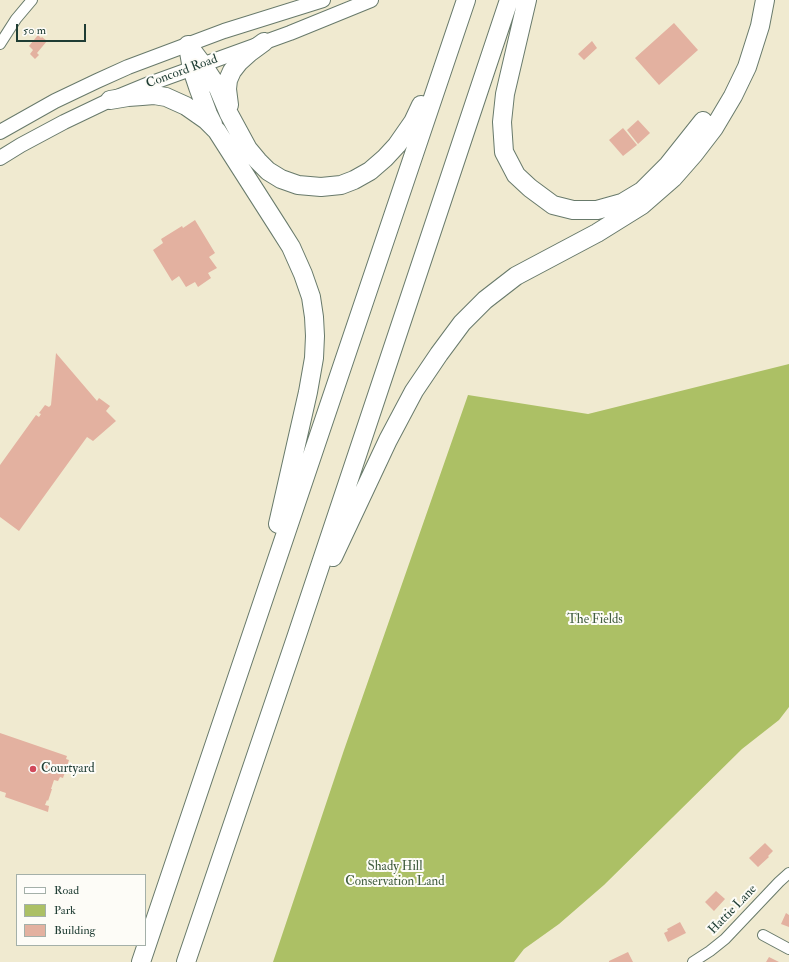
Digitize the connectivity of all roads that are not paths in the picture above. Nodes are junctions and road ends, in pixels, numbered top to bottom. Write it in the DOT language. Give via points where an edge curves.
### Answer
graph roads {
  1 [pos="32,0"];
  2 [pos="322,0"];
  3 [pos="371,0"];
  4 [pos="466,0"];
  5 [pos="509,0"];
  6 [pos="527,0"];
  7 [pos="755,0"];
  8 [pos="765,0"];
  9 [pos="458,24"];
  10 [pos="264,42"];
  11 [pos="0,44"];
  12 [pos="188,45"];
  13 [pos="198,67"];
  14 [pos="110,100"];
  15 [pos="229,114"];
  16 [pos="216,131"];
  17 [pos="0,132"];
  18 [pos="0,158"];
  19 [pos="260,611"];
  20 [pos="296,638"];
  21 [pos="789,873"];
  22 [pos="764,935"];
  23 [pos="789,949"];
  24 [pos="141,962"];
  25 [pos="186,962"];
  26 [pos="693,962"];
  1 -- 11 [label="street"];
  2 -- 12 [label="main road, Concord Road"];
  3 -- 10 [label="main road, Concord Road"];
  4 -- 9 [label="highway"];
  5 -- 20 [label="highway"];
  6 -- 7 [label="highway" via="506,94 502,122 504,152 516,175 553,205 573,210 597,210 622,203 642,191 699,128 721,95 740,56"];
  8 -- 20 [label="highway" via="747,67 734,96 714,128 673,178 642,205 597,233 516,276 485,300 462,323 438,354 414,391 388,440"];
  9 -- 15 [label="highway" via="413,122 398,145 370,171 354,180 341,185 321,187 298,184 281,178 268,170 248,149"];
  9 -- 19 [label="highway"];
  10 -- 13 [label="main road, Concord Road"];
  10 -- 15 [label="highway" via="232,71 227,89"];
  12 -- 13 [label="highway"];
  12 -- 17 [label="main road, Concord Road" via="97,81"];
  13 -- 14 [label="main road, Concord Road"];
  13 -- 15 [label="highway" via="218,88"];
  13 -- 16 [label="highway" via="202,101"];
  14 -- 16 [label="highway" via="154,95 166,97 197,113"];
  14 -- 18 [label="main road, Concord Road"];
  16 -- 19 [label="highway" via="291,247 311,297 314,317 314,358"];
  19 -- 24 [label="highway"];
  20 -- 25 [label="highway"];
  21 -- 26 [label="street, Hattie Lane" via="726,939"];
  22 -- 23 [label="street"];
}
